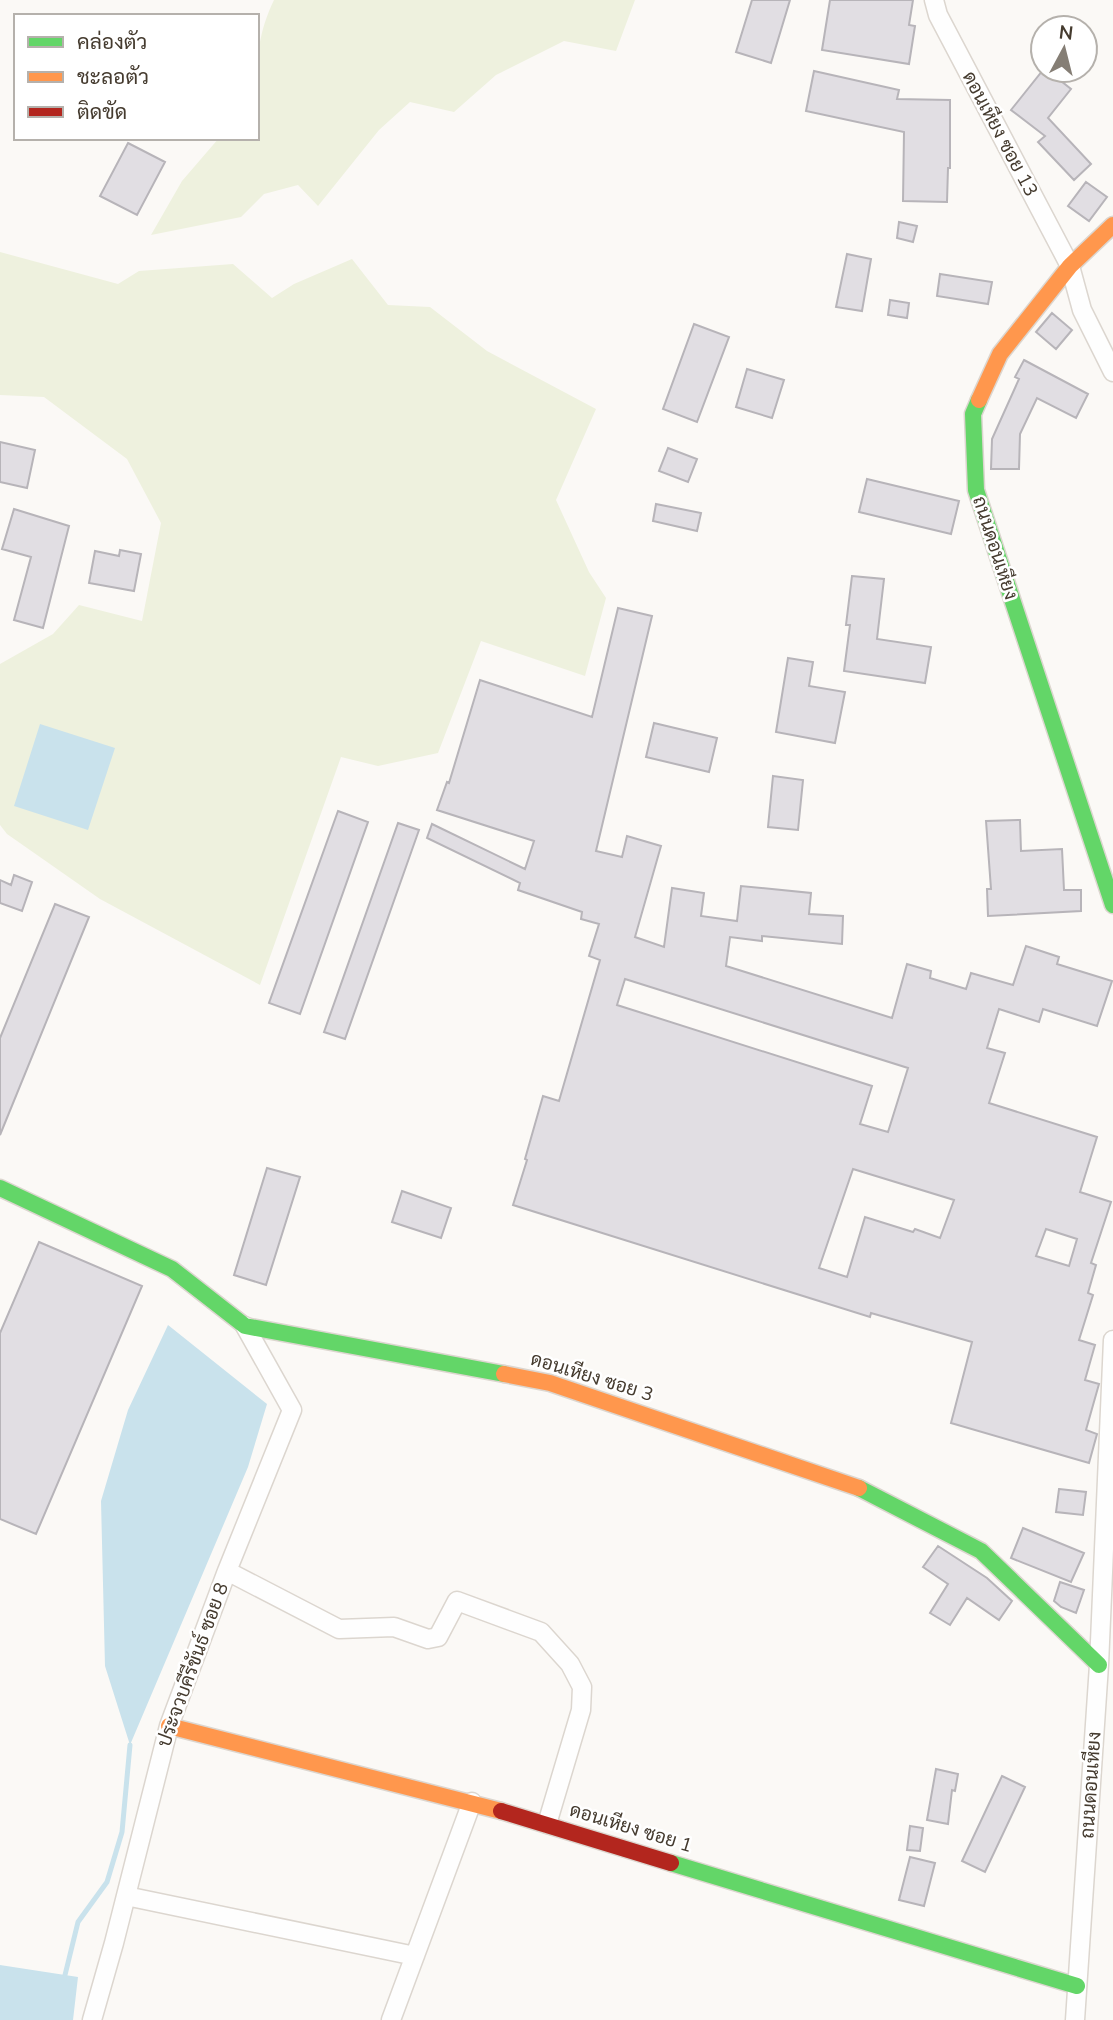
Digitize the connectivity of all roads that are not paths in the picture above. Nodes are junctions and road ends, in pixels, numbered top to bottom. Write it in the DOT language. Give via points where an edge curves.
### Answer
graph roads {
  1 [pos="934,0"];
  2 [pos="1113,225"];
  3 [pos="1070,266"];
  4 [pos="1113,372"];
  5 [pos="1113,905"];
  6 [pos="0,1188"];
  7 [pos="245,1326"];
  8 [pos="1113,1340"];
  9 [pos="227,1571"];
  10 [pos="1099,1665"];
  11 [pos="169,1727"];
  12 [pos="472,1802"];
  13 [pos="547,1824"];
  14 [pos="126,1896"];
  15 [pos="415,1956"];
  16 [pos="1077,1986"];
  17 [pos="92,2020"];
  18 [pos="391,2020"];
  19 [pos="1075,2020"];
  1 -- 3 [label="street, ดอนเหียง ซอย 13"];
  2 -- 3 [label="street, ถนนดอนเหียง"];
  3 -- 4 [label="street, ดอนเหียง ซอย 13" via="1082,310"];
  3 -- 5 [label="street, ถนนดอนเหียง" via="1000,354 973,414 976,490"];
  6 -- 7 [label="street, ดอนเหียง ซอย 3" via="172,1269"];
  7 -- 9 [label="street, ประจวบคีรีขันธ์ ซอย 8" via="292,1410"];
  7 -- 10 [label="street, ดอนเหียง ซอย 3" via="550,1382 862,1489 981,1551"];
  8 -- 10 [label="street, ถนนดอนเหียง"];
  9 -- 11 [label="street, ประจวบคีรีขันธ์ ซอย 8"];
  9 -- 13 [label="street" via="339,1629 394,1627 428,1639 438,1637 457,1601 541,1632 570,1664 582,1687 581,1710"];
  10 -- 16 [label="street, ถนนดอนเหียง"];
  11 -- 12 [label="street, ดอนเหียง ซอย 1"];
  11 -- 14 [label="street, ประจวบคีรีขันธ์ ซอย 8"];
  12 -- 13 [label="street, ดอนเหียง ซอย 1"];
  12 -- 15 [label="street"];
  13 -- 16 [label="street, ดอนเหียง ซอย 1"];
  14 -- 15 [label="street"];
  14 -- 17 [label="street, ประจวบคีรีขันธ์ ซอย 8"];
  15 -- 18 [label="street"];
  16 -- 19 [label="street, ถนนดอนเหียง"];
}
